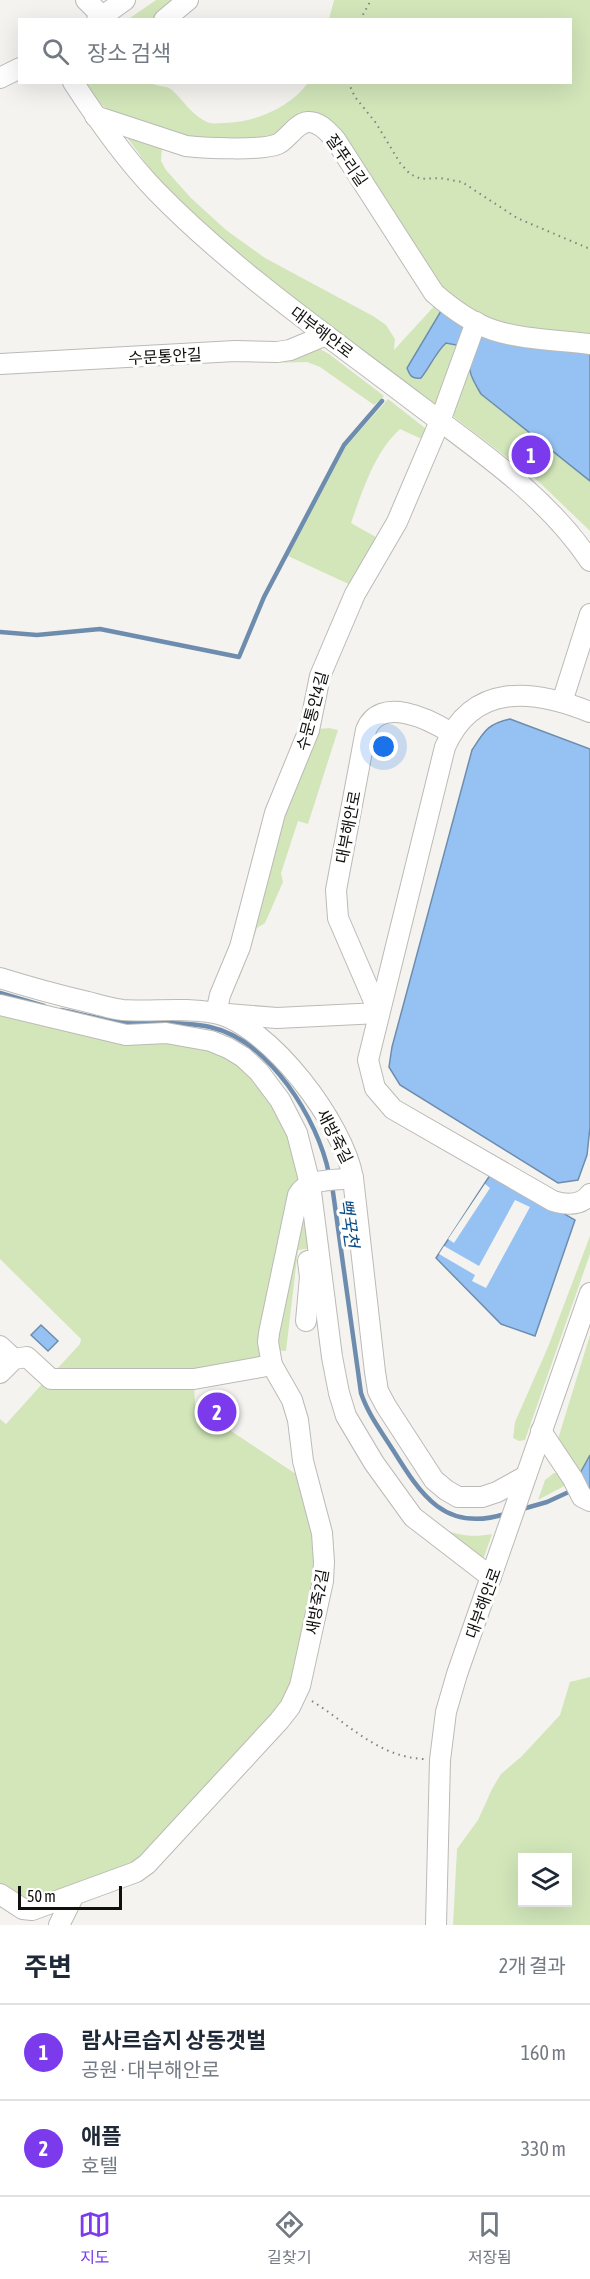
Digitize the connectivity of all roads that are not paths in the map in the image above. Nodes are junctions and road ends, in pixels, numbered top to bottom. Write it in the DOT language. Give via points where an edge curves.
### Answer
graph roads {
  1 [pos="86,0"];
  2 [pos="125,0"];
  3 [pos="188,0"];
  4 [pos="99,18"];
  5 [pos="166,18"];
  6 [pos="18,69"];
  7 [pos="0,78"];
  8 [pos="74,84"];
  9 [pos="95,116"];
  10 [pos="475,327"];
  11 [pos="326,335"];
  12 [pos="590,344"];
  13 [pos="0,364"];
  14 [pos="440,421"];
  15 [pos="590,561"];
  16 [pos="590,614"];
  17 [pos="562,702"];
  18 [pos="590,712"];
  19 [pos="451,733"];
  20 [pos="0,978"];
  21 [pos="0,1005"];
  22 [pos="216,1013"];
  23 [pos="379,1013"];
  24 [pos="349,1178"];
  25 [pos="312,1183"];
  26 [pos="590,1194"];
  27 [pos="319,1253"];
  28 [pos="590,1293"];
  29 [pos="306,1321"];
  30 [pos="4,1360"];
  31 [pos="272,1365"];
  32 [pos="541,1431"];
  33 [pos="524,1483"];
  34 [pos="586,1499"];
  35 [pos="495,1568"];
  36 [pos="0,1894"];
  37 [pos="74,1895"];
  38 [pos="59,1925"];
  39 [pos="436,1925"];
  1 -- 4 [label="street"];
  2 -- 4 [label="street"];
  3 -- 5 [label="street"];
  6 -- 7 [label="street"];
  8 -- 9 [label="street, 대부해안로"];
  9 -- 10 [label="street, 잘푸리길" via="201,148 277,144 308,122 324,128 434,293"];
  9 -- 11 [label="street, 대부해안로" via="154,189 211,244"];
  10 -- 12 [label="street, 잘푸리길"];
  10 -- 14 [label="street"];
  11 -- 13 [label="street, 수문통안길" via="277,352"];
  11 -- 14 [label="street, 대부해안로"];
  14 -- 15 [label="street, 대부해안로" via="520,483 557,518"];
  14 -- 22 [label="street, 수문통안4길" via="397,522 355,594 320,676 309,730 275,813 240,947"];
  16 -- 17 [label="street"];
  17 -- 18 [label="street"];
  17 -- 19 [label="street" via="524,696 490,700 474,707"];
  19 -- 23 [label="street" via="444,747"];
  19 -- 23 [label="street, 대부해안로" via="435,723 402,713 378,715 366,730 336,904 338,918"];
  20 -- 22 [label="street, 새방죽길" via="122,1010"];
  21 -- 25 [label="street, 새방죽길" via="126,1035 166,1033 228,1048 259,1072 280,1100 297,1133"];
  22 -- 23 [label="street" via="277,1018"];
  22 -- 24 [label="street, 새방죽길" via="264,1040 298,1076 345,1150"];
  23 -- 26 [label="street" via="369,1067 375,1088 393,1109 553,1201 575,1203"];
  24 -- 25 [label="street"];
  24 -- 33 [label="street, 새방죽길" via="378,1391 386,1406 434,1480 452,1494 482,1497"];
  25 -- 27 [label="street, 새방죽길"];
  25 -- 31 [label="street, 새방죽2길" via="298,1195 269,1334"];
  27 -- 29 [label="street" via="307,1255 310,1277"];
  27 -- 35 [label="street, 새방죽길" via="332,1357 346,1416 413,1517"];
  28 -- 32 [label="street, 대부해안로"];
  30 -- 31 [label="street" via="27,1357 51,1379 194,1379"];
  31 -- 37 [label="street, 새방죽2길" via="292,1400 298,1420 303,1461 323,1545 323,1581 297,1693 279,1720 147,1864 136,1872"];
  32 -- 33 [label="street, 대부해안로"];
  32 -- 34 [label="street"];
  33 -- 35 [label="street, 대부해안로"];
  35 -- 39 [label="street, 대부해안로" via="446,1712 440,1760"];
  36 -- 37 [label="street, 새방죽2길" via="28,1910"];
  37 -- 38 [label="street"];
}
